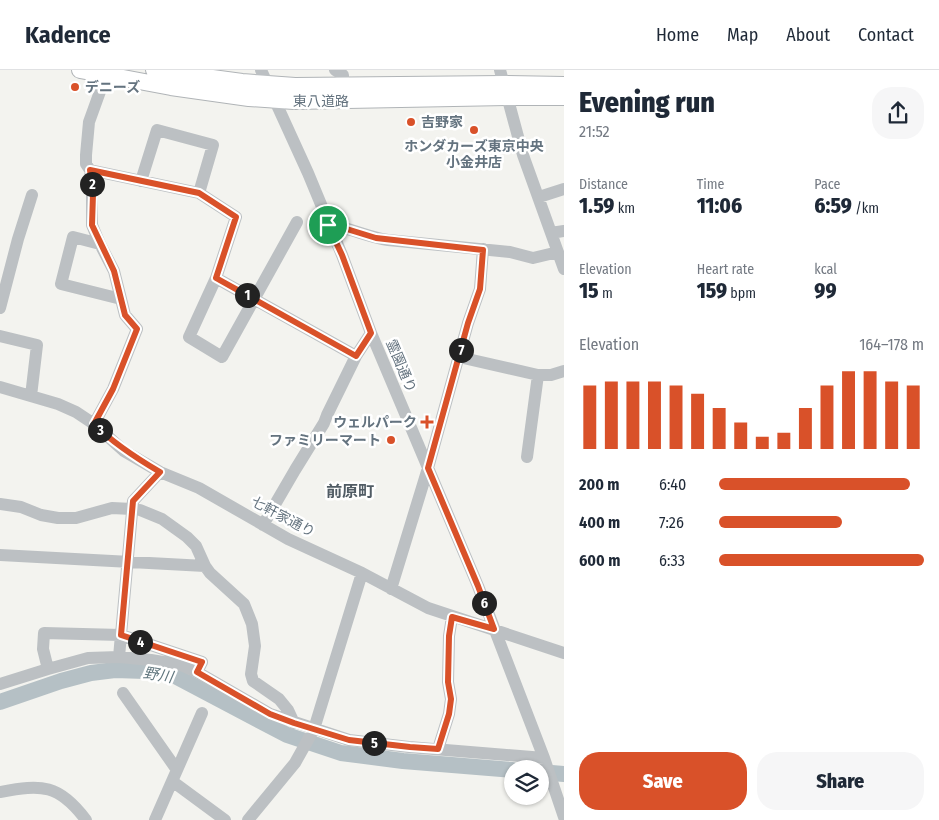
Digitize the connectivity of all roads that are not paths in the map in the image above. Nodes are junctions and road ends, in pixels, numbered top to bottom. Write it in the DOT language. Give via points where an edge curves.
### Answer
graph roads {
  1 [pos="80,70"];
  2 [pos="154,70"];
  3 [pos="335,70"];
  4 [pos="104,74"];
  5 [pos="264,77"];
  6 [pos="504,83"];
  7 [pos="564,85"];
  8 [pos="343,86"];
  9 [pos="564,97"];
  10 [pos="276,100"];
  11 [pos="90,170"];
  12 [pos="141,181"];
  13 [pos="564,188"];
  14 [pos="199,193"];
  15 [pos="32,195"];
  16 [pos="539,197"];
  17 [pos="297,222"];
  18 [pos="328,225"];
  19 [pos="564,231"];
  20 [pos="551,233"];
  21 [pos="100,244"];
  22 [pos="483,250"];
  23 [pos="558,252"];
  24 [pos="564,269"];
  25 [pos="216,278"];
  26 [pos="121,299"];
  27 [pos="254,300"];
  28 [pos="0,308"];
  29 [pos="371,333"];
  30 [pos="0,336"];
  31 [pos="356,356"];
  32 [pos="460,357"];
  33 [pos="564,371"];
  34 [pos="538,375"];
  35 [pos="0,387"];
  36 [pos="31,396"];
  37 [pos="94,424"];
  38 [pos="527,457"];
  39 [pos="428,468"];
  40 [pos="160,472"];
  41 [pos="0,504"];
  42 [pos="136,509"];
  43 [pos="264,525"];
  44 [pos="0,555"];
  45 [pos="127,562"];
  46 [pos="205,566"];
  47 [pos="362,573"];
  48 [pos="391,589"];
  49 [pos="452,617"];
  50 [pos="494,629"];
  51 [pos="121,635"];
  52 [pos="564,652"];
  53 [pos="119,657"];
  54 [pos="48,669"];
  55 [pos="197,672"];
  56 [pos="0,684"];
  57 [pos="123,693"];
  58 [pos="202,713"];
  59 [pos="294,723"];
  60 [pos="314,729"];
  61 [pos="438,749"];
  62 [pos="544,758"];
  63 [pos="175,775"];
  64 [pos="0,792"];
  65 [pos="564,817"];
  66 [pos="86,820"];
  67 [pos="155,820"];
  68 [pos="225,820"];
  69 [pos="248,820"];
  1 -- 4 [label="main road, 東八道路"];
  2 -- 5 [label="main road, 東八道路"];
  3 -- 8 [label="street" via="343,76"];
  4 -- 10 [label="main road, 東八道路" via="171,87"];
  4 -- 11 [label="street" via="87,129 86,164"];
  5 -- 8 [label="main road, 東八道路"];
  5 -- 10 [label="street, 霊園通り"];
  6 -- 7 [label="main road, 東八道路"];
  6 -- 8 [label="main road, 東八道路"];
  6 -- 9 [label="main road, 東八道路"];
  6 -- 10 [label="main road, 東八道路" via="321,101"];
  6 -- 16 [label="street" via="523,155"];
  10 -- 18 [label="street, 霊園通り"];
  11 -- 12 [label="street"];
  11 -- 21 [label="street" via="92,225"];
  12 -- 14 [label="street"];
  12 -- 14 [label="street" via="157,130 213,145"];
  13 -- 16 [label="street"];
  14 -- 25 [label="street" via="236,217"];
  15 -- 28 [label="street"];
  16 -- 20 [label="street"];
  17 -- 27 [label="street"];
  18 -- 22 [label="street" via="376,238"];
  18 -- 29 [label="street, 霊園通り"];
  19 -- 20 [label="street"];
  20 -- 23 [label="street"];
  21 -- 26 [label="street" via="114,271"];
  21 -- 26 [label="street" via="72,237 61,284"];
  22 -- 23 [label="street" via="533,258"];
  22 -- 32 [label="street" via="480,289"];
  23 -- 24 [label="street"];
  25 -- 27 [label="street"];
  25 -- 27 [label="street" via="189,337 222,357"];
  26 -- 37 [label="street" via="125,315 137,329 113,389"];
  27 -- 31 [label="street"];
  29 -- 31 [label="street"];
  29 -- 39 [label="street, 霊園通り"];
  30 -- 36 [label="street" via="37,345"];
  31 -- 43 [label="street" via="324,423"];
  32 -- 34 [label="street"];
  32 -- 39 [label="street"];
  33 -- 34 [label="street"];
  34 -- 38 [label="street"];
  35 -- 36 [label="street, 七軒家通り"];
  36 -- 37 [label="street, 七軒家通り" via="58,404"];
  37 -- 40 [label="street, 七軒家通り" via="124,451"];
  39 -- 48 [label="street"];
  39 -- 50 [label="street, 霊園通り"];
  40 -- 42 [label="street" via="133,501"];
  40 -- 43 [label="street, 七軒家通り" via="199,488"];
  41 -- 42 [label="street" via="58,518 76,518 112,508"];
  42 -- 45 [label="street"];
  42 -- 46 [label="street" via="162,519 187,537 196,546"];
  43 -- 47 [label="street, 七軒家通り"];
  44 -- 45 [label="street"];
  45 -- 46 [label="street"];
  45 -- 51 [label="street"];
  46 -- 59 [label="street" via="244,604 252,624 255,646 253,681 279,699"];
  47 -- 48 [label="street, 七軒家通り"];
  47 -- 60 [label="street"];
  48 -- 49 [label="street, 七軒家通り"];
  49 -- 50 [label="street, 七軒家通り"];
  49 -- 61 [label="street" via="448,682 451,699"];
  50 -- 52 [label="street, 七軒家通り"];
  50 -- 62 [label="street, 霊園通り"];
  51 -- 53 [label="street"];
  51 -- 54 [label="street" via="44,633 43,650"];
  51 -- 55 [label="street" via="202,662"];
  53 -- 54 [label="street" via="88,658"];
  53 -- 55 [label="street" via="181,665"];
  54 -- 56 [label="street"];
  55 -- 59 [label="street" via="270,714"];
  57 -- 63 [label="street"];
  58 -- 63 [label="street"];
  59 -- 60 [label="street"];
  60 -- 61 [label="street" via="356,741"];
  60 -- 69 [label="street" via="296,761"];
  61 -- 62 [label="street"];
  62 -- 65 [label="street, 霊園通り"];
  63 -- 67 [label="street"];
  63 -- 68 [label="street"];
  64 -- 66 [label="street" via="25,787 45,788 70,801"];
}
